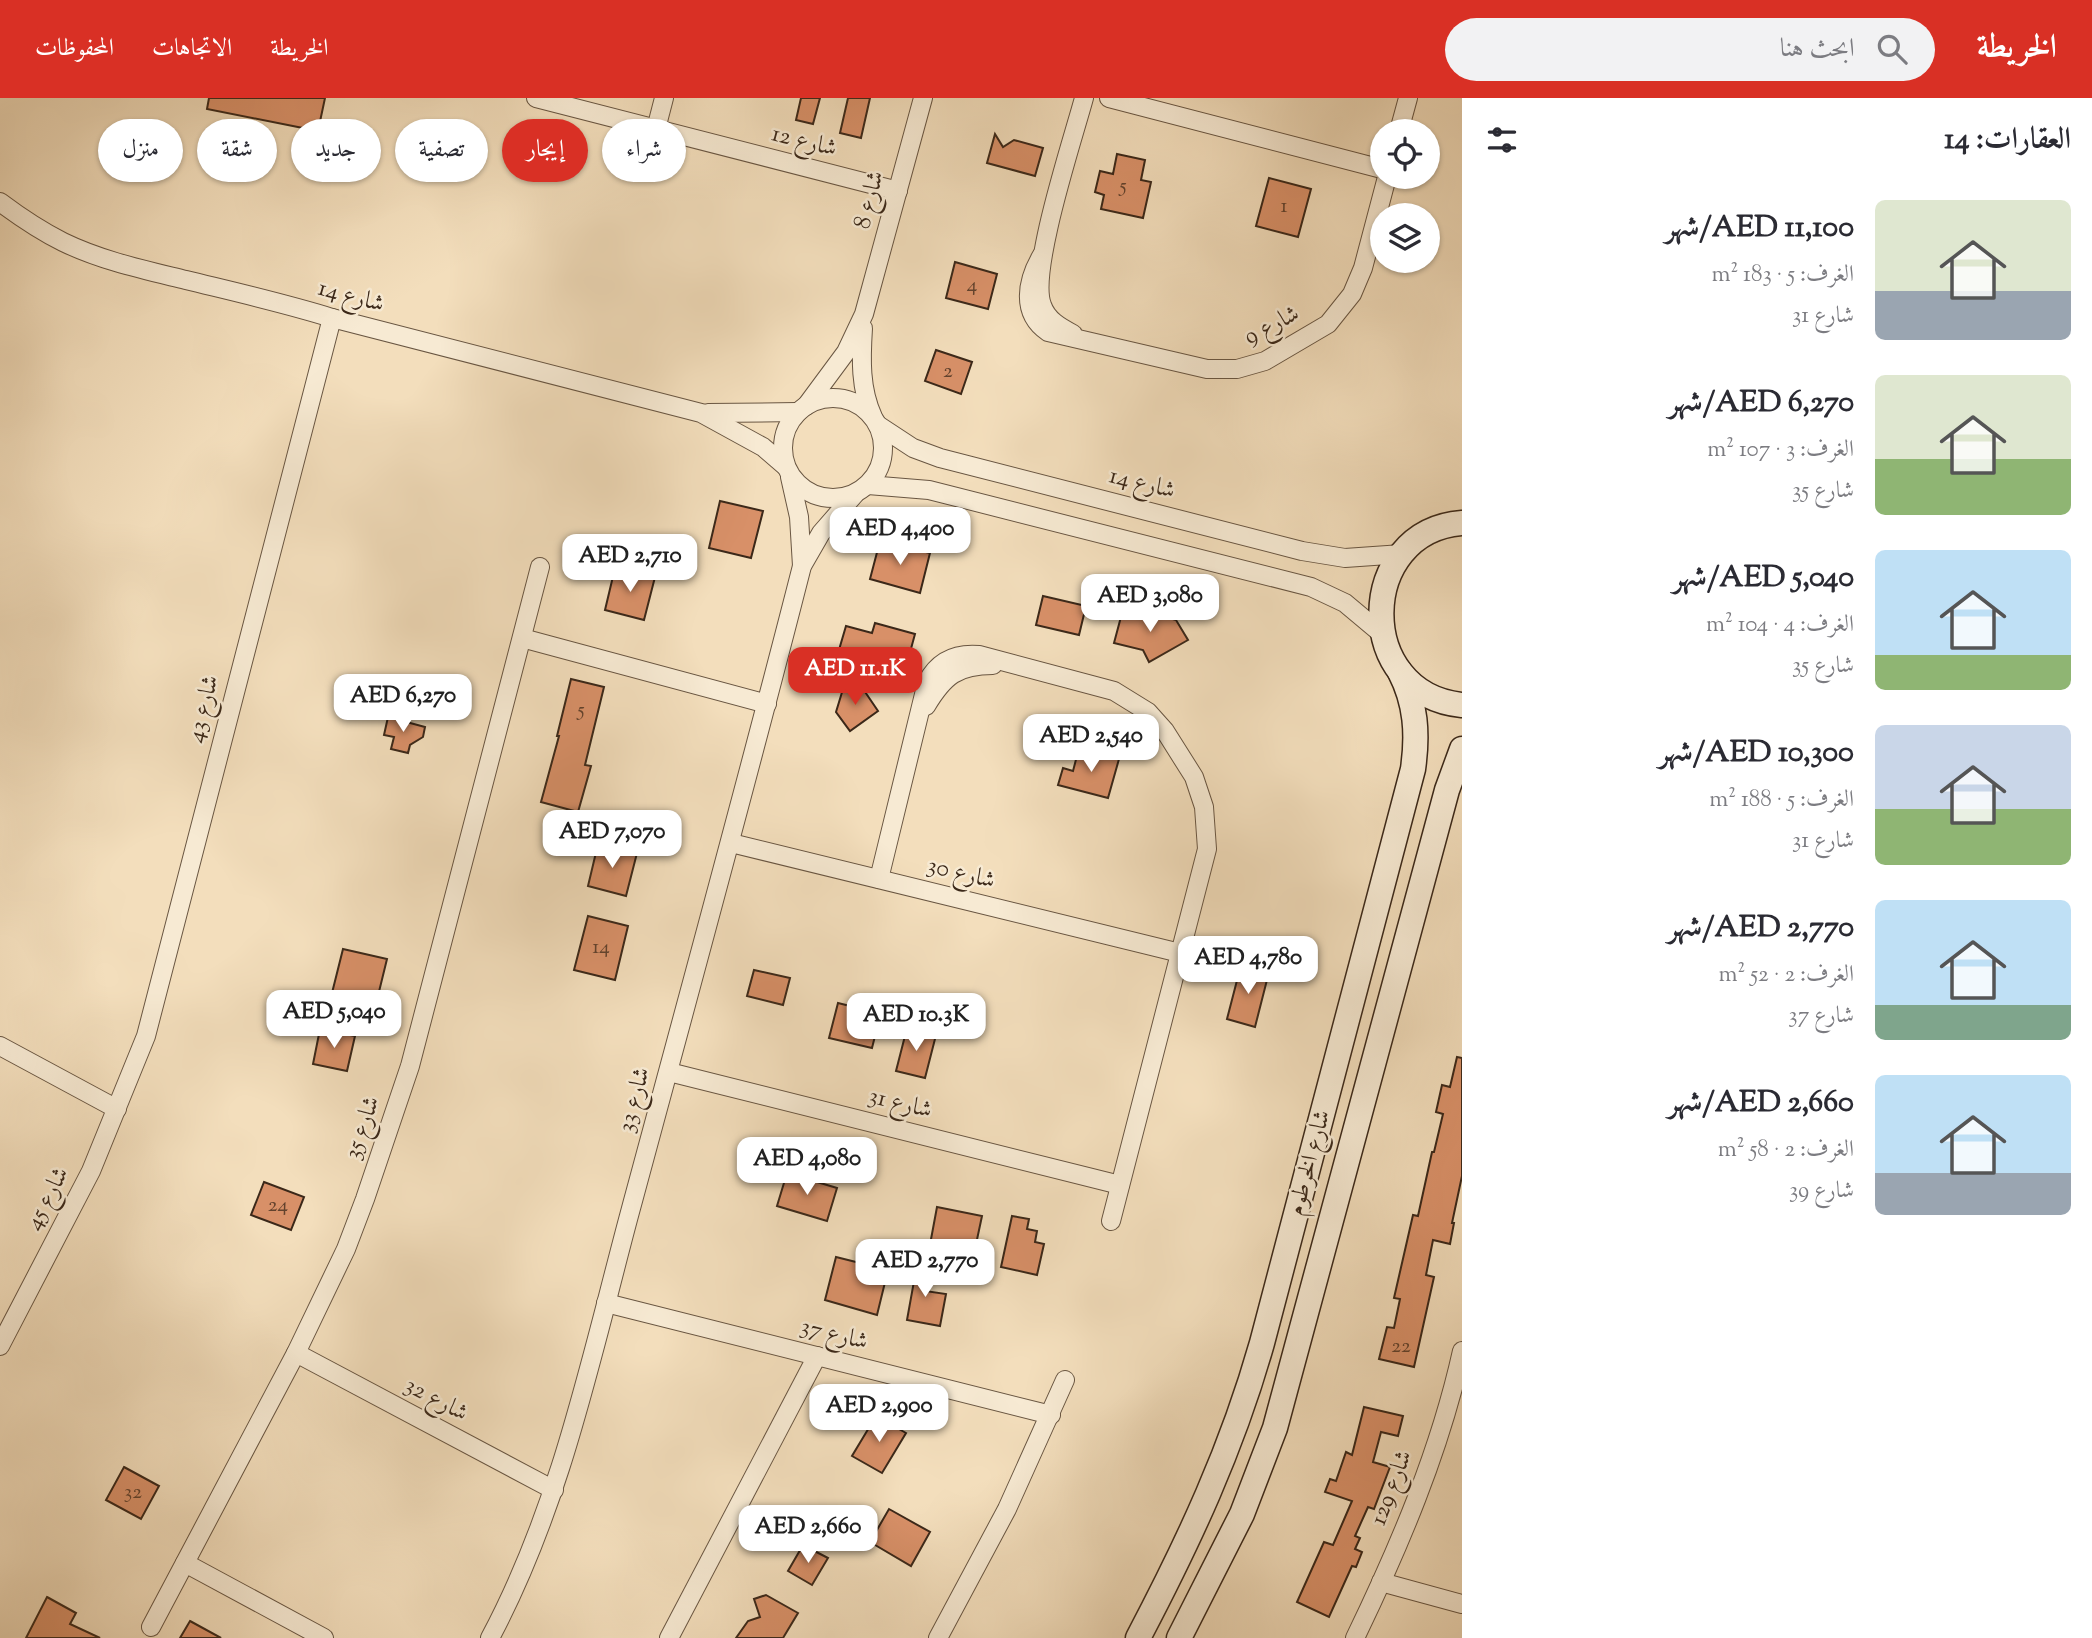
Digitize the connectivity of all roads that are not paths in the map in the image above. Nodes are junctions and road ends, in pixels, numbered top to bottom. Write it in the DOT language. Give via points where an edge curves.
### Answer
graph roads {
  1 [pos="536,98"];
  2 [pos="664,98"];
  3 [pos="923,98"];
  4 [pos="1084,98"];
  5 [pos="1109,98"];
  6 [pos="1408,98"];
  7 [pos="617,119"];
  8 [pos="659,119"];
  9 [pos="1402,119"];
  10 [pos="686,137"];
  11 [pos="1370,166"];
  12 [pos="1384,189"];
  13 [pos="898,191"];
  14 [pos="0,202"];
  15 [pos="864,314"];
  16 [pos="332,318"];
  17 [pos="802,409"];
  18 [pos="701,414"];
  19 [pos="876,422"];
  20 [pos="787,470"];
  21 [pos="862,490"];
  22 [pos="1460,521"];
  23 [pos="1402,554"];
  24 [pos="802,566"];
  25 [pos="540,567"];
  26 [pos="1382,634"];
  27 [pos="522,638"];
  28 [pos="1400,672"];
  29 [pos="766,704"];
  30 [pos="1462,705"];
  31 [pos="1462,750"];
  32 [pos="731,843"];
  33 [pos="879,879"];
  34 [pos="1180,953"];
  35 [pos="0,1046"];
  36 [pos="668,1072"];
  37 [pos="117,1110"];
  38 [pos="1120,1185"];
  39 [pos="1111,1221"];
  40 [pos="606,1303"];
  41 [pos="0,1346"];
  42 [pos="1462,1351"];
  43 [pos="296,1353"];
  44 [pos="817,1356"];
  45 [pos="1065,1380"];
  46 [pos="1456,1400"];
  47 [pos="1051,1415"];
  48 [pos="554,1490"];
  49 [pos="185,1563"];
  50 [pos="1381,1583"];
  51 [pos="1462,1604"];
  52 [pos="151,1627"];
  53 [pos="324,1638"];
  54 [pos="490,1638"];
  55 [pos="669,1638"];
  56 [pos="938,1638"];
  57 [pos="1138,1638"];
  58 [pos="1179,1638"];
  59 [pos="1355,1638"];
  1 -- 7 [label="street, شارع 12"];
  2 -- 8 [label="street"];
  3 -- 13 [label="street, شارع 8"];
  4 -- 12 [label="street, شارع 9" via="1042,254 1039,295 1056,324 1079,338 1207,369 1237,369 1265,361 1328,324 1352,294"];
  5 -- 11 [label="street"];
  6 -- 9 [label="street"];
  10 -- 13 [label="street, شارع 12"];
  13 -- 15 [label="street, شارع 8"];
  14 -- 16 [label="street, شارع 14" via="42,231 97,256"];
  15 -- 17 [label="street, شارع 8" via="846,352"];
  15 -- 19 [label="street, شارع 8" via="861,365"];
  16 -- 18 [label="street, شارع 14"];
  16 -- 37 [label="street, شارع 43" via="155,1006"];
  17 -- 18 [label="street, شارع 14"];
  17 -- 19 [label="street" via="835,398 863,407"];
  17 -- 20 [label="street" via="784,437"];
  18 -- 20 [label="street, شارع 14" via="762,447"];
  19 -- 21 [label="street" via="883,438 882,464"];
  19 -- 23 [label="street, شارع 14" via="913,448 940,458 1302,551 1345,558"];
  20 -- 21 [label="street" via="811,494 841,498"];
  20 -- 24 [label="street, شارع 33" via="799,517"];
  21 -- 24 [label="street, شارع 33" via="821,533"];
  21 -- 26 [label="street" via="929,489 1311,587 1345,603"];
  22 -- 23 [label="main road" via="1417,540"];
  23 -- 26 [label="main road" via="1382,592"];
  24 -- 29 [label="street, شارع 33"];
  25 -- 27 [label="street, شارع 35"];
  26 -- 28 [label="main road, شارع الخرطوم"];
  27 -- 29 [label="street"];
  27 -- 43 [label="street, شارع 35" via="403,1087 346,1249"];
  28 -- 30 [label="main road" via="1433,697"];
  28 -- 57 [label="main road, شارع الخرطوم" via="1415,712 1413,769 1266,1330 1240,1416 1209,1495"];
  29 -- 32 [label="street, شارع 33"];
  31 -- 58 [label="main road, شارع الخرطوم" via="1447,790 1275,1429 1232,1536"];
  32 -- 33 [label="street, شارع 30"];
  32 -- 36 [label="street, شارع 33"];
  33 -- 34 [label="street, شارع 30"];
  33 -- 34 [label="street" via="919,720 933,695 948,676 972,666 1017,666 1114,691 1138,703 1166,731 1194,777 1204,807 1207,849"];
  34 -- 38 [label="street"];
  35 -- 37 [label="street"];
  36 -- 38 [label="street, شارع 31"];
  36 -- 40 [label="street, شارع 33"];
  37 -- 41 [label="street, شارع 45"];
  38 -- 39 [label="street"];
  40 -- 44 [label="street, شارع 37"];
  40 -- 48 [label="street, شارع 33"];
  42 -- 46 [label="street, شارع 129"];
  43 -- 48 [label="street, شارع 32"];
  43 -- 49 [label="street, شارع 35"];
  44 -- 47 [label="street, شارع 37"];
  44 -- 55 [label="street"];
  45 -- 47 [label="street"];
  46 -- 50 [label="street, شارع 129"];
  47 -- 56 [label="street"];
  48 -- 54 [label="street, شارع 33"];
  49 -- 52 [label="street, شارع 35"];
  49 -- 53 [label="street"];
  50 -- 51 [label="street"];
  50 -- 59 [label="street, شارع 129"];
}
